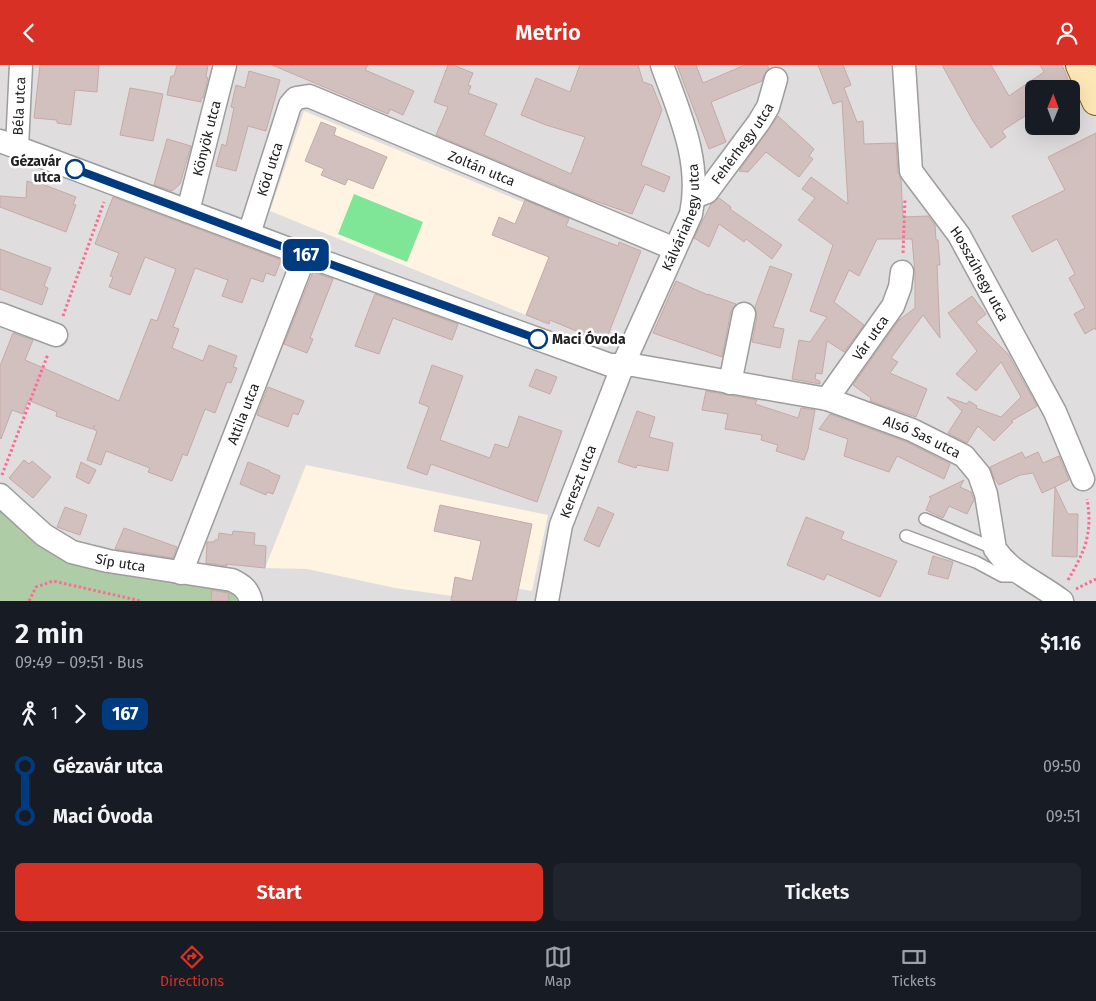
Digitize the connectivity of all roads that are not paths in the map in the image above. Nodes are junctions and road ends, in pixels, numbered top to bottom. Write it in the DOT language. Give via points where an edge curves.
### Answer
graph roads {
  1 [pos="21,65"];
  2 [pos="225,65"];
  3 [pos="662,65"];
  4 [pos="904,65"];
  5 [pos="1087,70"];
  6 [pos="776,79"];
  7 [pos="1096,101"];
  8 [pos="290,105"];
  9 [pos="9,144"];
  10 [pos="694,197"];
  11 [pos="188,211"];
  12 [pos="249,234"];
  13 [pos="675,249"];
  14 [pos="305,255"];
  15 [pos="902,272"];
  16 [pos="0,314"];
  17 [pos="744,314"];
  18 [pos="56,335"];
  19 [pos="623,365"];
  20 [pos="730,383"];
  21 [pos="827,399"];
  22 [pos="1083,479"];
  23 [pos="0,495"];
  24 [pos="925,519"];
  25 [pos="906,536"];
  26 [pos="995,549"];
  27 [pos="180,573"];
  28 [pos="1022,576"];
  29 [pos="1059,599"];
  30 [pos="251,601"];
  31 [pos="547,601"];
  1 -- 9 [label="street, Béla utca"];
  2 -- 11 [label="street, Könyök utca"];
  3 -- 10 [label="street, Kálváriahegy utca" via="692,156"];
  4 -- 22 [label="street, Hosszúhegy utca" via="911,171 959,235 1055,412"];
  5 -- 7 [label="main road"];
  6 -- 10 [label="street, Fehérhegy utca" via="768,107 759,122 707,192"];
  8 -- 12 [label="street, Köd utca"];
  8 -- 13 [label="street, Zoltán utca" via="296,98 309,96"];
  9 -- 11 [label="street, Alsó Sas utca"];
  10 -- 13 [label="street, Kálváriahegy utca" via="691,214"];
  11 -- 12 [label="street, Alsó Sas utca"];
  12 -- 14 [label="street, Alsó Sas utca"];
  13 -- 19 [label="street, Kálváriahegy utca"];
  14 -- 19 [label="street, Alsó Sas utca" via="610,365"];
  14 -- 27 [label="street, Attila utca"];
  15 -- 21 [label="street, Vár utca" via="893,306"];
  16 -- 18 [label="street"];
  17 -- 20 [label="street"];
  19 -- 20 [label="street, Alsó Sas utca"];
  19 -- 31 [label="street, Kereszt utca" via="561,525"];
  20 -- 21 [label="street, Alsó Sas utca"];
  21 -- 26 [label="street, Alsó Sas utca" via="912,430 964,456 979,474 986,494"];
  23 -- 27 [label="street, Síp utca" via="44,535 72,552"];
  24 -- 26 [label="lane"];
  25 -- 28 [label="lane" via="976,562 1002,576"];
  26 -- 28 [label="street"];
  27 -- 30 [label="street, Síp utca" via="232,580 243,585"];
  28 -- 29 [label="street"];
}
